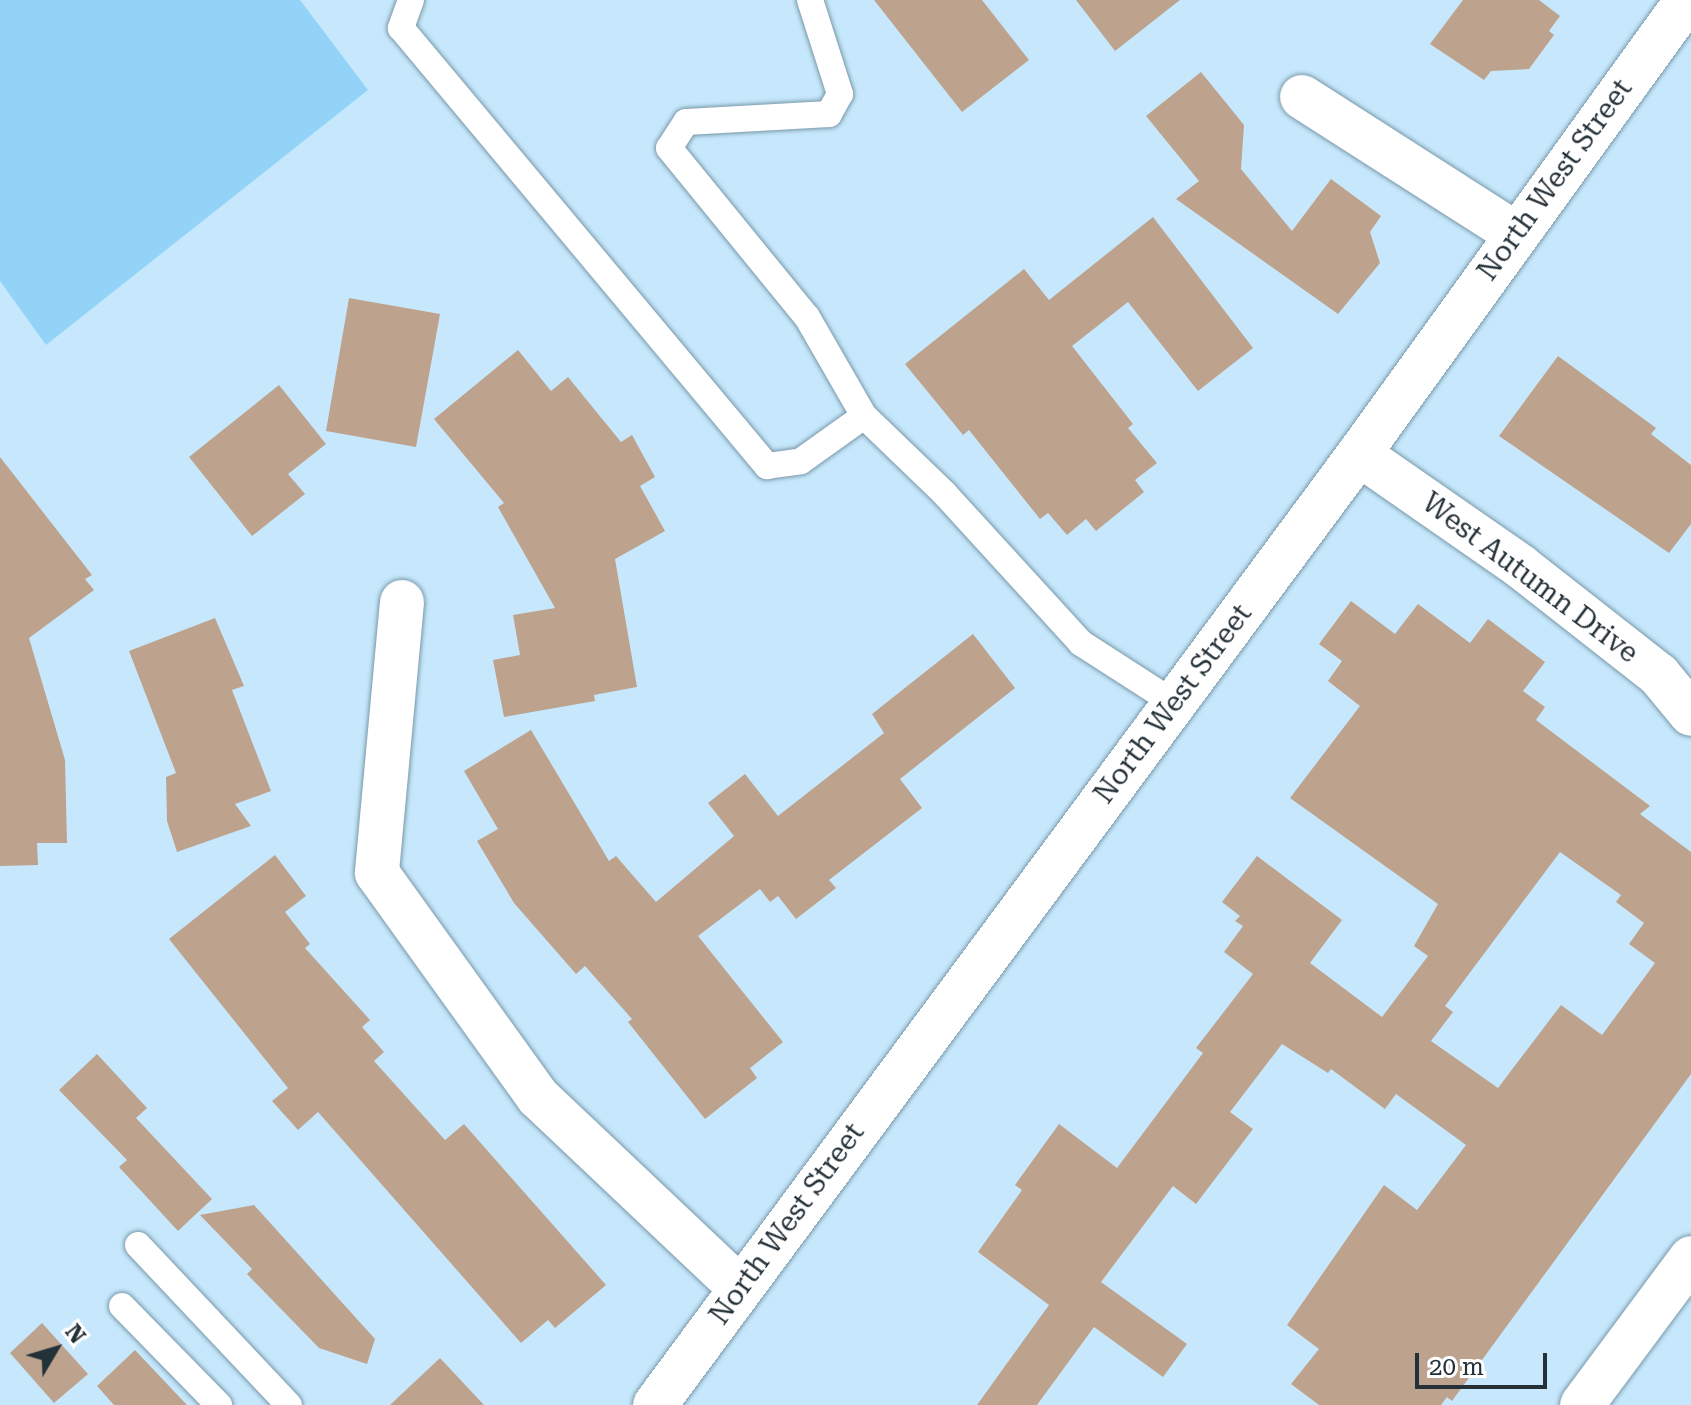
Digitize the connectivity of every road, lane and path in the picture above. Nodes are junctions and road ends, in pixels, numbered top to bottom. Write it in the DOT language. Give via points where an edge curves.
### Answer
graph roads {
  1 [pos="411,0"];
  2 [pos="810,0"];
  3 [pos="1687,0"];
  4 [pos="1302,97"];
  5 [pos="1515,233"];
  6 [pos="864,416"];
  7 [pos="1359,454"];
  8 [pos="402,602"];
  9 [pos="1174,703"];
  10 [pos="1691,714"];
  11 [pos="138,1245"];
  12 [pos="1691,1258"];
  13 [pos="740,1288"];
  14 [pos="122,1306"];
  15 [pos="219,1405"];
  16 [pos="289,1405"];
  17 [pos="655,1405"];
  18 [pos="1582,1405"];
  1 -- 6 [label="lane" via="401,28 767,466 801,461"];
  2 -- 6 [label="lane" via="840,94 829,114 686,122 669,148 807,317"];
  3 -- 5 [label="street, North West Street"];
  4 -- 5 [label="street"];
  5 -- 7 [label="street, North West Street"];
  6 -- 9 [label="lane" via="945,494 1081,643"];
  7 -- 9 [label="street, North West Street"];
  7 -- 10 [label="street, West Autumn Drive" via="1520,566 1659,675"];
  8 -- 13 [label="street" via="377,873 538,1097"];
  9 -- 13 [label="street, North West Street"];
  11 -- 16 [label="lane"];
  12 -- 18 [label="street"];
  13 -- 17 [label="street, North West Street"];
  14 -- 15 [label="lane"];
}
